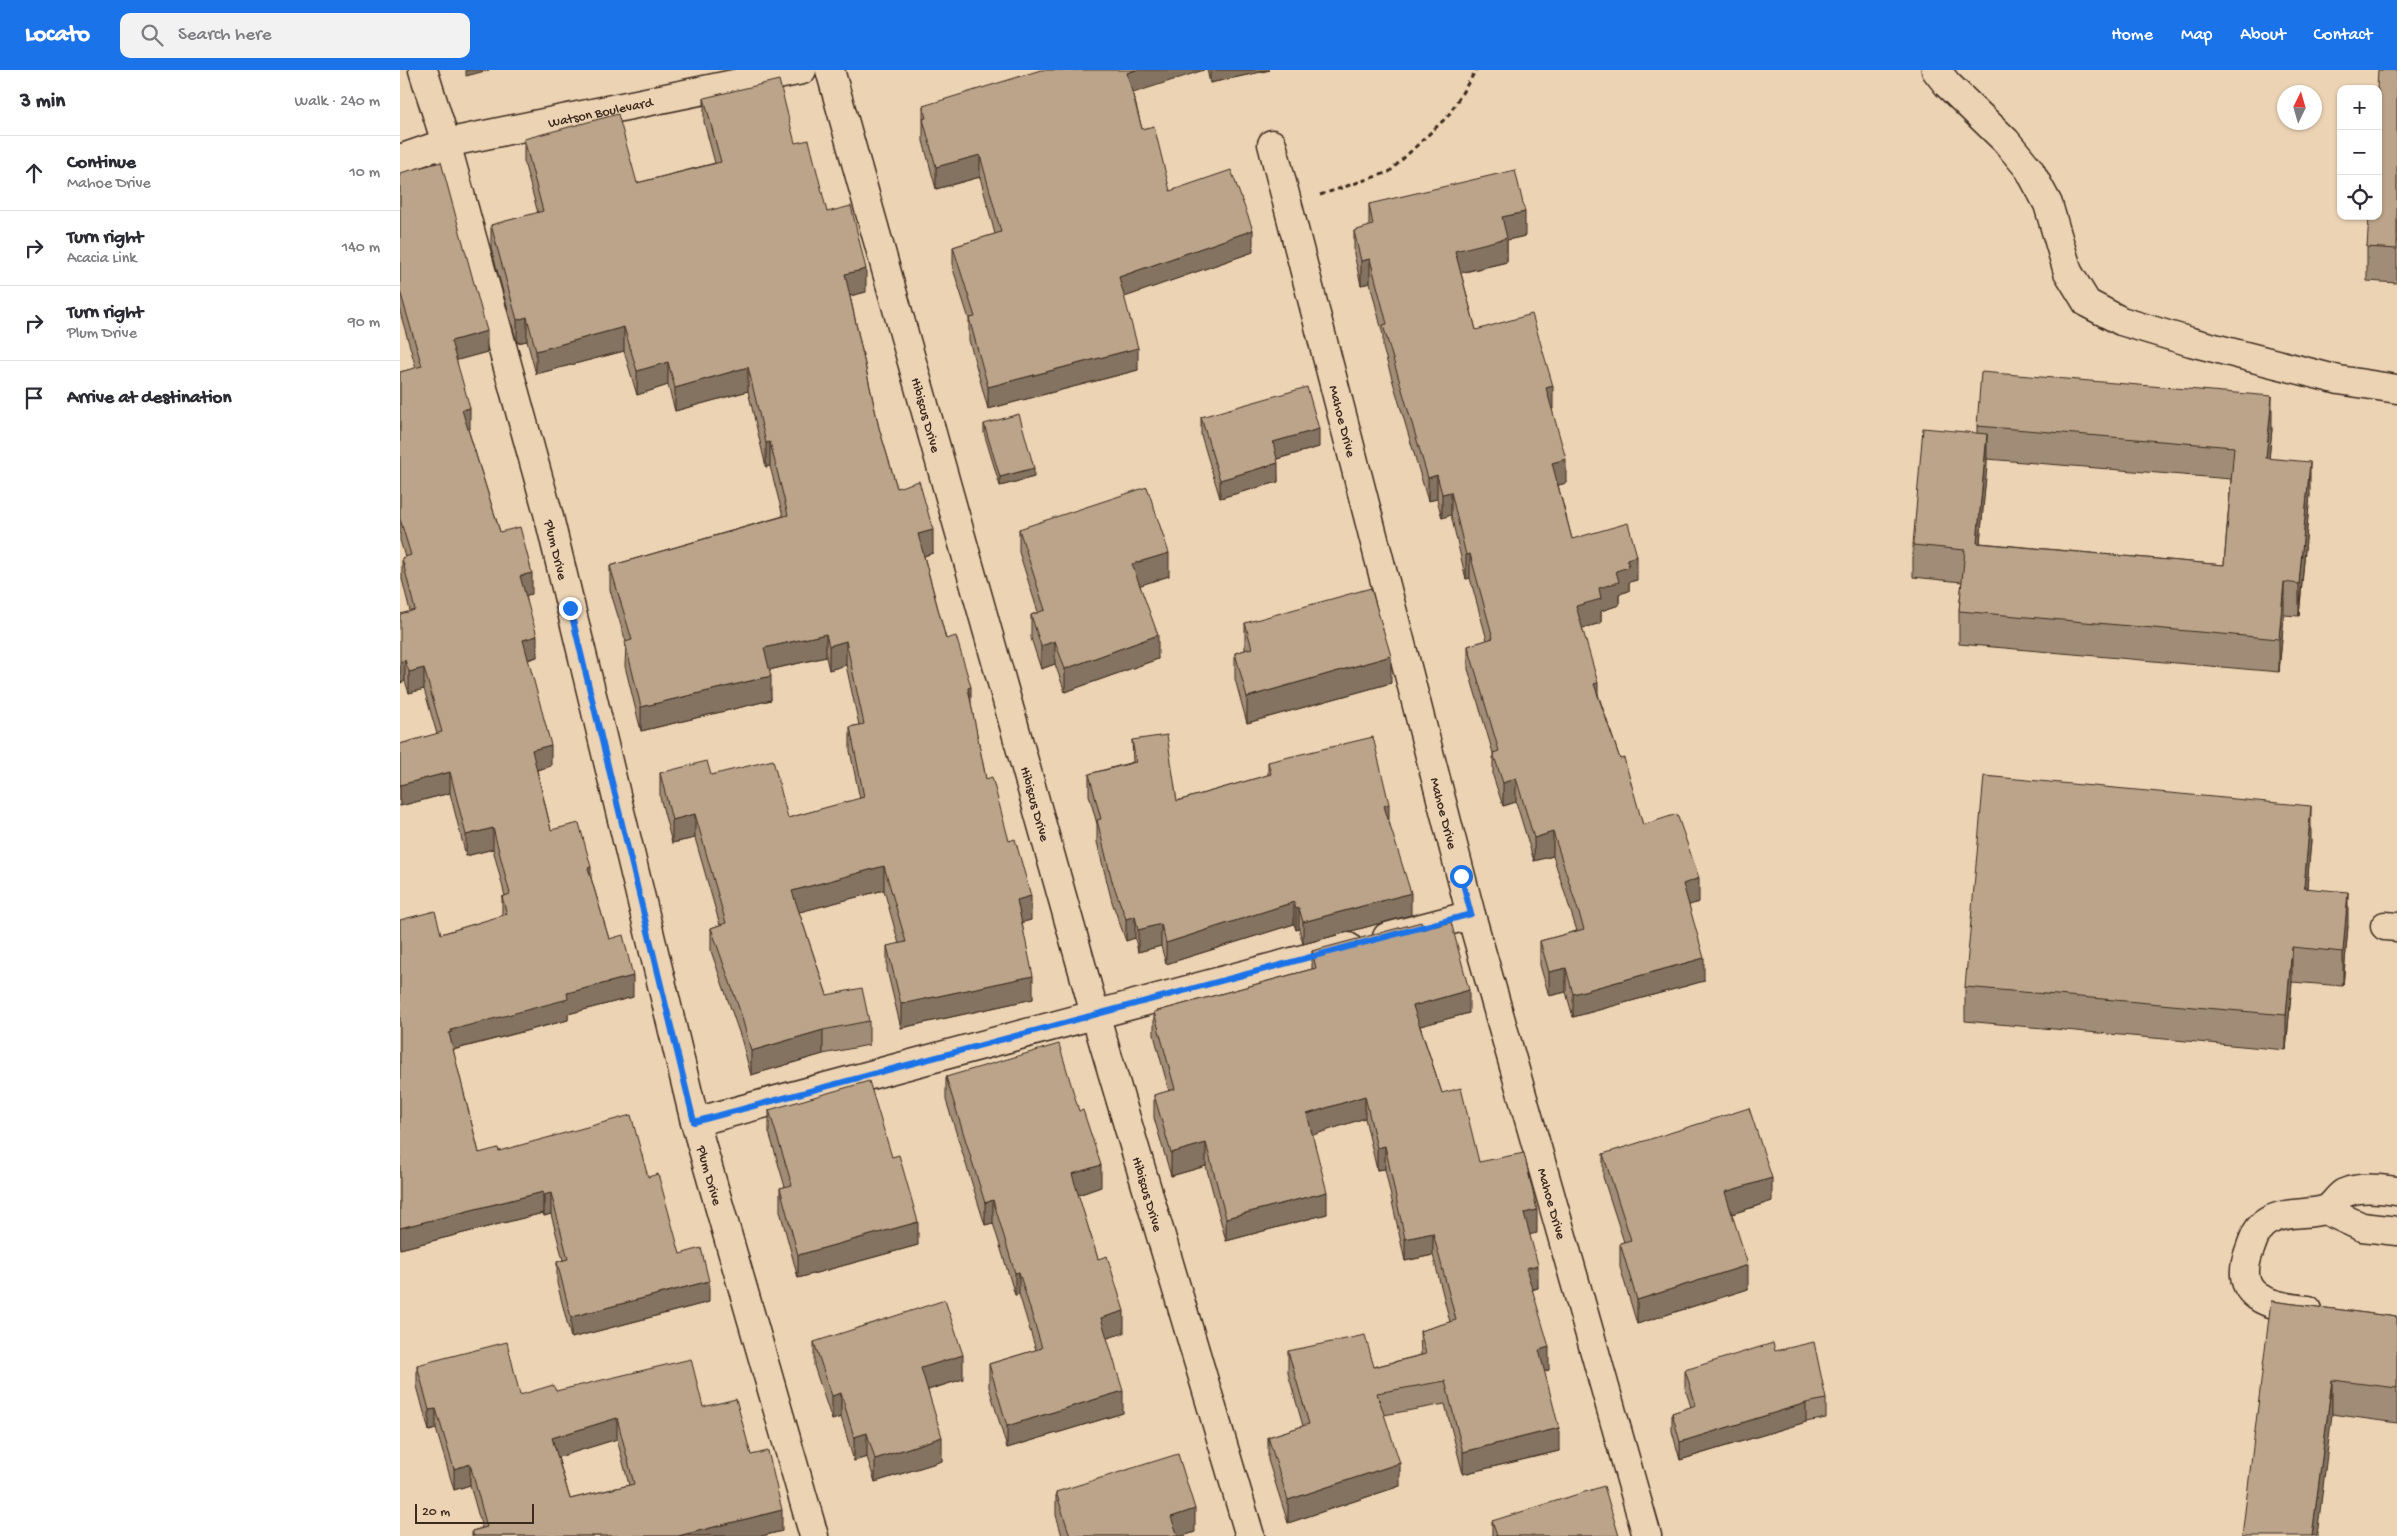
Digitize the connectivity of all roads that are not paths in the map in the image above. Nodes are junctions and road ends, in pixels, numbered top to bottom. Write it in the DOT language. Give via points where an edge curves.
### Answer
graph roads {
  1 [pos="423,70"];
  2 [pos="802,70"];
  3 [pos="830,70"];
  4 [pos="1936,70"];
  5 [pos="446,143"];
  6 [pos="1272,144"];
  7 [pos="400,158"];
  8 [pos="2397,389"];
  9 [pos="1471,914"];
  10 [pos="1094,1014"];
  11 [pos="694,1122"];
  12 [pos="2397,1191"];
  13 [pos="2325,1210"];
  14 [pos="2397,1231"];
  15 [pos="2329,1312"];
  16 [pos="814,1536"];
  17 [pos="1250,1536"];
  18 [pos="1647,1536"];
  1 -- 5 [label="street, Plum Drive"];
  2 -- 5 [label="street, Watson Boulevard"];
  3 -- 10 [label="street, Hibiscus Drive"];
  4 -- 8 [label="street" via="2006,140 2029,169 2048,204 2068,272 2087,304 2121,321 2191,342 2338,380"];
  5 -- 7 [label="street, Watson Boulevard"];
  5 -- 11 [label="street, Plum Drive" via="548,513"];
  6 -- 9 [label="street, Mahoe Drive"];
  9 -- 10 [label="street"];
  9 -- 18 [label="street, Mahoe Drive"];
  10 -- 11 [label="street"];
  10 -- 17 [label="street, Hibiscus Drive"];
  11 -- 16 [label="street, Plum Drive"];
  12 -- 13 [label="street" via="2368,1188 2344,1194"];
  13 -- 14 [label="street" via="2362,1227"];
  13 -- 15 [label="street" via="2297,1212 2268,1221 2256,1232 2244,1270 2248,1287 2257,1298 2290,1308"];
}
